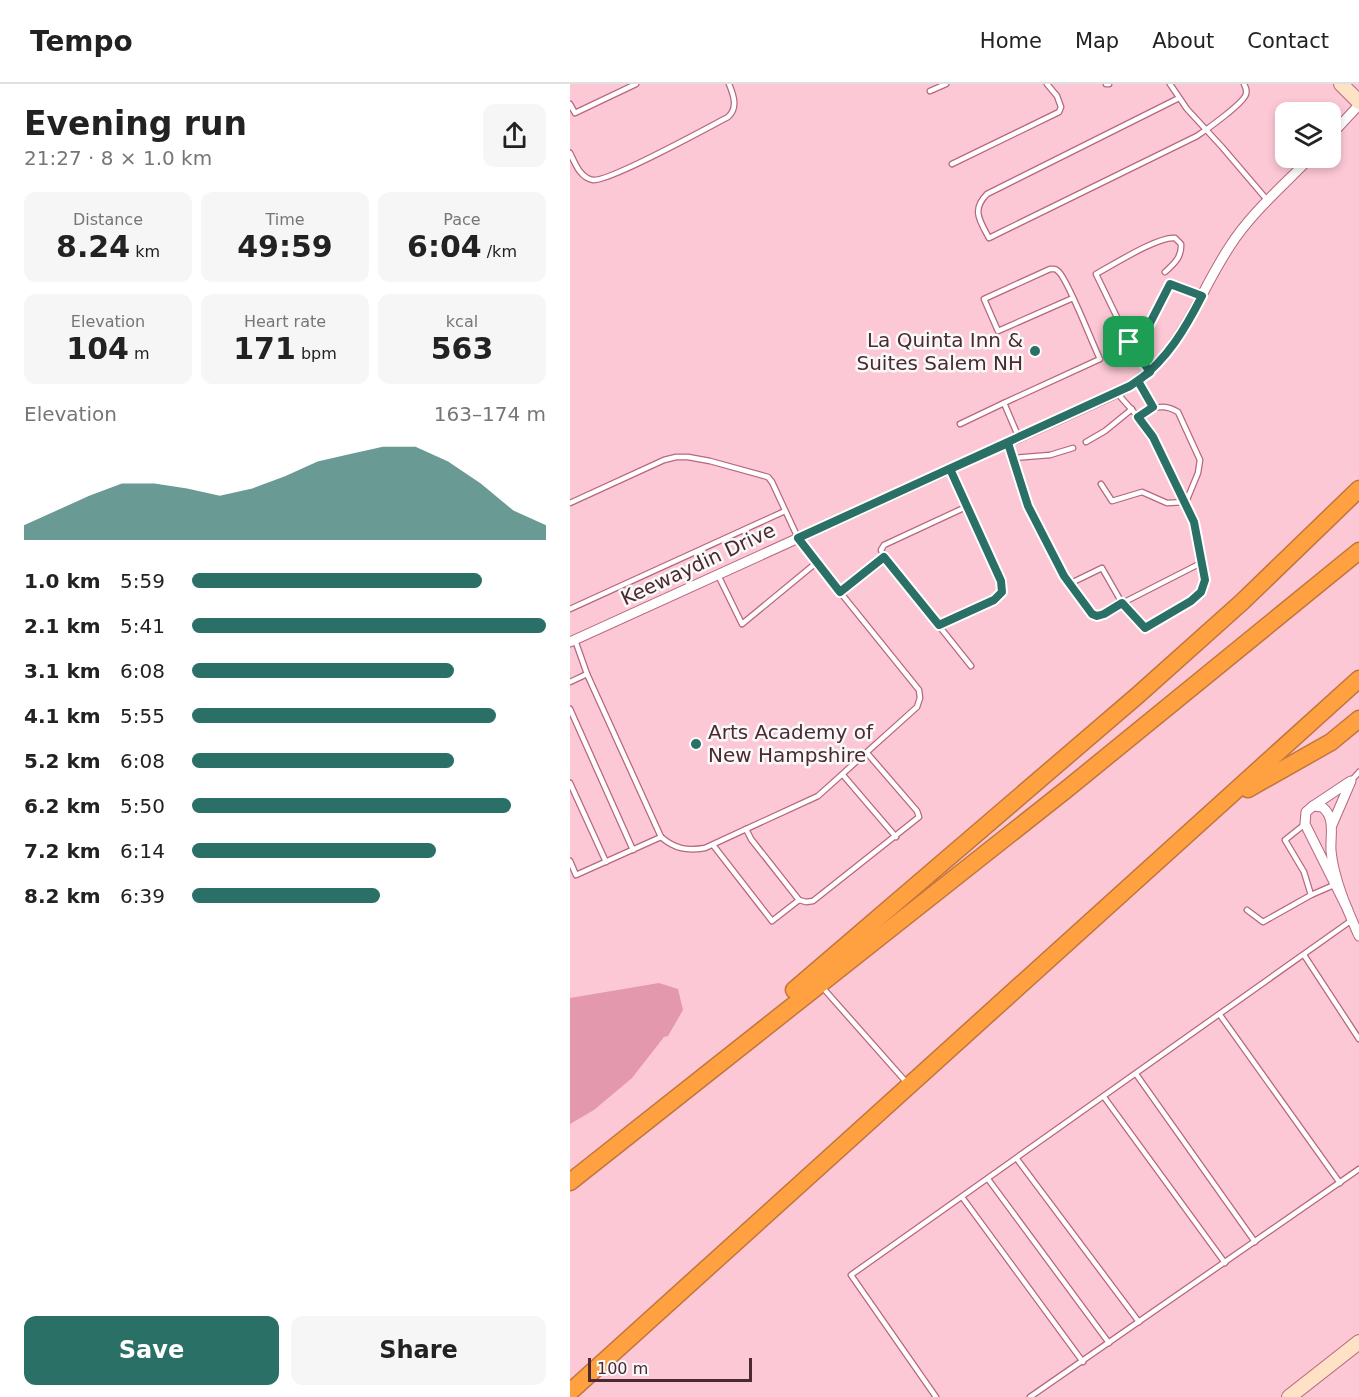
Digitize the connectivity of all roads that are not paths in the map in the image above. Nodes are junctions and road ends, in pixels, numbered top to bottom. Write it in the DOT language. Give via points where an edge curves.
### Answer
graph roads {
  1 [pos="636,84"];
  2 [pos="946,84"];
  3 [pos="1047,84"];
  4 [pos="1170,84"];
  5 [pos="1244,84"];
  6 [pos="1341,84"];
  7 [pos="732,85"];
  8 [pos="930,91"];
  9 [pos="1179,98"];
  10 [pos="570,104"];
  11 [pos="1359,104"];
  12 [pos="572,115"];
  13 [pos="1341,124"];
  14 [pos="1207,130"];
  15 [pos="570,154"];
  16 [pos="951,164"];
  17 [pos="1300,168"];
  18 [pos="1268,201"];
  19 [pos="1165,272"];
  20 [pos="1202,296"];
  21 [pos="1072,298"];
  22 [pos="1129,342"];
  23 [pos="1150,372"];
  24 [pos="1138,381"];
  25 [pos="1117,393"];
  26 [pos="1004,404"];
  27 [pos="1153,407"];
  28 [pos="1131,410"];
  29 [pos="1138,417"];
  30 [pos="960,424"];
  31 [pos="1020,438"];
  32 [pos="1086,442"];
  33 [pos="1008,443"];
  34 [pos="1073,448"];
  35 [pos="1012,458"];
  36 [pos="950,469"];
  37 [pos="1101,484"];
  38 [pos="1359,489"];
  39 [pos="1186,502"];
  40 [pos="570,503"];
  41 [pos="968,506"];
  42 [pos="785,512"];
  43 [pos="798,538"];
  44 [pos="1359,551"];
  45 [pos="884,557"];
  46 [pos="1203,562"];
  47 [pos="816,563"];
  48 [pos="718,575"];
  49 [pos="1069,584"];
  50 [pos="840,592"];
  51 [pos="1122,603"];
  52 [pos="570,609"];
  53 [pos="939,625"];
  54 [pos="572,641"];
  55 [pos="971,666"];
  56 [pos="587,674"];
  57 [pos="1359,679"];
  58 [pos="570,682"];
  59 [pos="570,709"];
  60 [pos="1359,719"];
  61 [pos="867,753"];
  62 [pos="1359,772"];
  63 [pos="843,775"];
  64 [pos="1351,781"];
  65 [pos="570,783"];
  66 [pos="1221,804"];
  67 [pos="1313,806"];
  68 [pos="1305,824"];
  69 [pos="1331,827"];
  70 [pos="746,830"];
  71 [pos="661,837"];
  72 [pos="896,837"];
  73 [pos="713,845"];
  74 [pos="633,850"];
  75 [pos="570,861"];
  76 [pos="606,862"];
  77 [pos="1334,885"];
  78 [pos="1311,895"];
  79 [pos="799,900"];
  80 [pos="1247,910"];
  81 [pos="1348,910"];
  82 [pos="1352,920"];
  83 [pos="1359,936"];
  84 [pos="1304,955"];
  85 [pos="820,984"];
  86 [pos="1220,1015"];
  87 [pos="1359,1039"];
  88 [pos="1136,1074"];
  89 [pos="909,1085"];
  90 [pos="1104,1097"];
  91 [pos="667,1103"];
  92 [pos="1017,1159"];
  93 [pos="1359,1169"];
  94 [pos="988,1179"];
  95 [pos="570,1182"];
  96 [pos="1340,1183"];
  97 [pos="962,1197"];
  98 [pos="1255,1242"];
  99 [pos="1225,1263"];
  100 [pos="1139,1322"];
  101 [pos="1359,1342"];
  102 [pos="1109,1343"];
  103 [pos="1083,1362"];
  104 [pos="570,1392"];
  105 [pos="936,1397"];
  106 [pos="1030,1397"];
  107 [pos="1289,1397"];
  1 -- 12 [label="lane"];
  2 -- 8 [label="lane"];
  3 -- 16 [label="lane" via="1060,101 1059,112"];
  4 -- 9 [label="lane"];
  5 -- 14 [label="lane" via="1245,98"];
  6 -- 11 [label="street"];
  7 -- 15 [label="lane" via="735,105 728,117 616,174 594,180 586,177"];
  9 -- 14 [label="lane"];
  9 -- 14 [label="lane" via="987,194 978,205 978,213 989,238"];
  10 -- 12 [label="lane"];
  11 -- 13 [label="street"];
  14 -- 18 [label="lane"];
  17 -- 18 [label="street, Keewaydin Drive"];
  18 -- 20 [label="street, Keewaydin Drive" via="1229,247"];
  19 -- 22 [label="lane" via="1182,250 1175,238 1152,244 1096,274"];
  20 -- 22 [label="lane" via="1170,284 1149,325"];
  20 -- 23 [label="street, Keewaydin Drive" via="1177,340"];
  21 -- 21 [label="lane" via="1055,269 984,298 998,331"];
  21 -- 26 [label="lane" via="1100,359"];
  22 -- 23 [label="lane"];
  23 -- 24 [label="street, Keewaydin Drive"];
  24 -- 25 [label="street, Keewaydin Drive"];
  24 -- 27 [label="lane"];
  25 -- 28 [label="lane"];
  25 -- 31 [label="street, Keewaydin Drive"];
  26 -- 30 [label="lane"];
  26 -- 31 [label="lane"];
  27 -- 29 [label="lane"];
  27 -- 39 [label="lane" via="1178,412 1200,460"];
  28 -- 29 [label="lane"];
  28 -- 32 [label="lane"];
  29 -- 39 [label="lane" via="1153,437"];
  31 -- 33 [label="street, Keewaydin Drive"];
  33 -- 35 [label="lane"];
  33 -- 36 [label="street, Keewaydin Drive"];
  34 -- 35 [label="lane" via="1050,455"];
  35 -- 49 [label="lane" via="1028,506"];
  36 -- 41 [label="lane"];
  36 -- 43 [label="street, Keewaydin Drive"];
  37 -- 39 [label="lane" via="1112,501 1142,492 1167,502"];
  38 -- 91 [label="highway" via="1147,687"];
  39 -- 46 [label="lane" via="1199,536"];
  40 -- 42 [label="lane" via="664,460 688,457 768,477"];
  41 -- 45 [label="lane" via="884,545 880,550"];
  41 -- 53 [label="lane" via="1001,581 1002,592 994,600"];
  42 -- 43 [label="lane"];
  42 -- 52 [label="lane"];
  43 -- 47 [label="lane"];
  43 -- 48 [label="street, Keewaydin Drive"];
  44 -- 85 [label="highway"];
  45 -- 50 [label="lane"];
  45 -- 53 [label="lane"];
  46 -- 51 [label="lane"];
  46 -- 51 [label="lane" via="1205,580 1201,592 1145,628"];
  47 -- 48 [label="lane" via="742,624"];
  47 -- 50 [label="lane"];
  48 -- 54 [label="street, Keewaydin Drive"];
  49 -- 51 [label="lane" via="1097,616"];
  49 -- 51 [label="lane" via="1102,568"];
  50 -- 61 [label="lane" via="919,690 917,708"];
  53 -- 55 [label="lane"];
  54 -- 56 [label="lane"];
  56 -- 58 [label="lane"];
  56 -- 71 [label="lane"];
  57 -- 66 [label="highway"];
  59 -- 74 [label="lane"];
  60 -- 66 [label="highway" via="1331,742"];
  61 -- 63 [label="lane"];
  61 -- 72 [label="lane" via="917,811 919,817 915,822"];
  62 -- 64 [label="lane"];
  63 -- 70 [label="lane" via="807,802"];
  63 -- 72 [label="lane"];
  64 -- 67 [label="street"];
  64 -- 69 [label="street"];
  65 -- 76 [label="lane"];
  66 -- 89 [label="highway"];
  67 -- 68 [label="street" via="1306,812"];
  67 -- 69 [label="street" via="1328,812"];
  68 -- 77 [label="street"];
  68 -- 78 [label="lane" via="1285,840 1304,872"];
  69 -- 81 [label="street" via="1334,867"];
  70 -- 73 [label="lane"];
  70 -- 79 [label="lane"];
  71 -- 73 [label="lane" via="685,849"];
  71 -- 74 [label="lane"];
  72 -- 79 [label="lane" via="813,901"];
  73 -- 79 [label="lane" via="772,921"];
  74 -- 76 [label="lane"];
  75 -- 76 [label="lane" via="576,875"];
  77 -- 78 [label="lane"];
  77 -- 81 [label="street"];
  78 -- 80 [label="lane" via="1263,922"];
  81 -- 82 [label="street"];
  82 -- 83 [label="street"];
  82 -- 84 [label="lane"];
  84 -- 86 [label="lane"];
  84 -- 87 [label="lane"];
  85 -- 89 [label="lane"];
  85 -- 91 [label="highway"];
  86 -- 88 [label="lane"];
  86 -- 96 [label="lane"];
  88 -- 90 [label="lane"];
  88 -- 98 [label="lane"];
  89 -- 104 [label="highway"];
  90 -- 92 [label="lane"];
  90 -- 99 [label="lane"];
  91 -- 95 [label="highway"];
  92 -- 94 [label="lane"];
  92 -- 100 [label="lane"];
  93 -- 96 [label="lane"];
  94 -- 97 [label="lane"];
  94 -- 102 [label="lane"];
  96 -- 98 [label="lane"];
  97 -- 103 [label="lane"];
  97 -- 105 [label="lane" via="851,1275"];
  98 -- 99 [label="lane"];
  99 -- 100 [label="lane"];
  100 -- 102 [label="lane"];
  101 -- 107 [label="street"];
  102 -- 103 [label="lane"];
  103 -- 106 [label="lane"];
}
